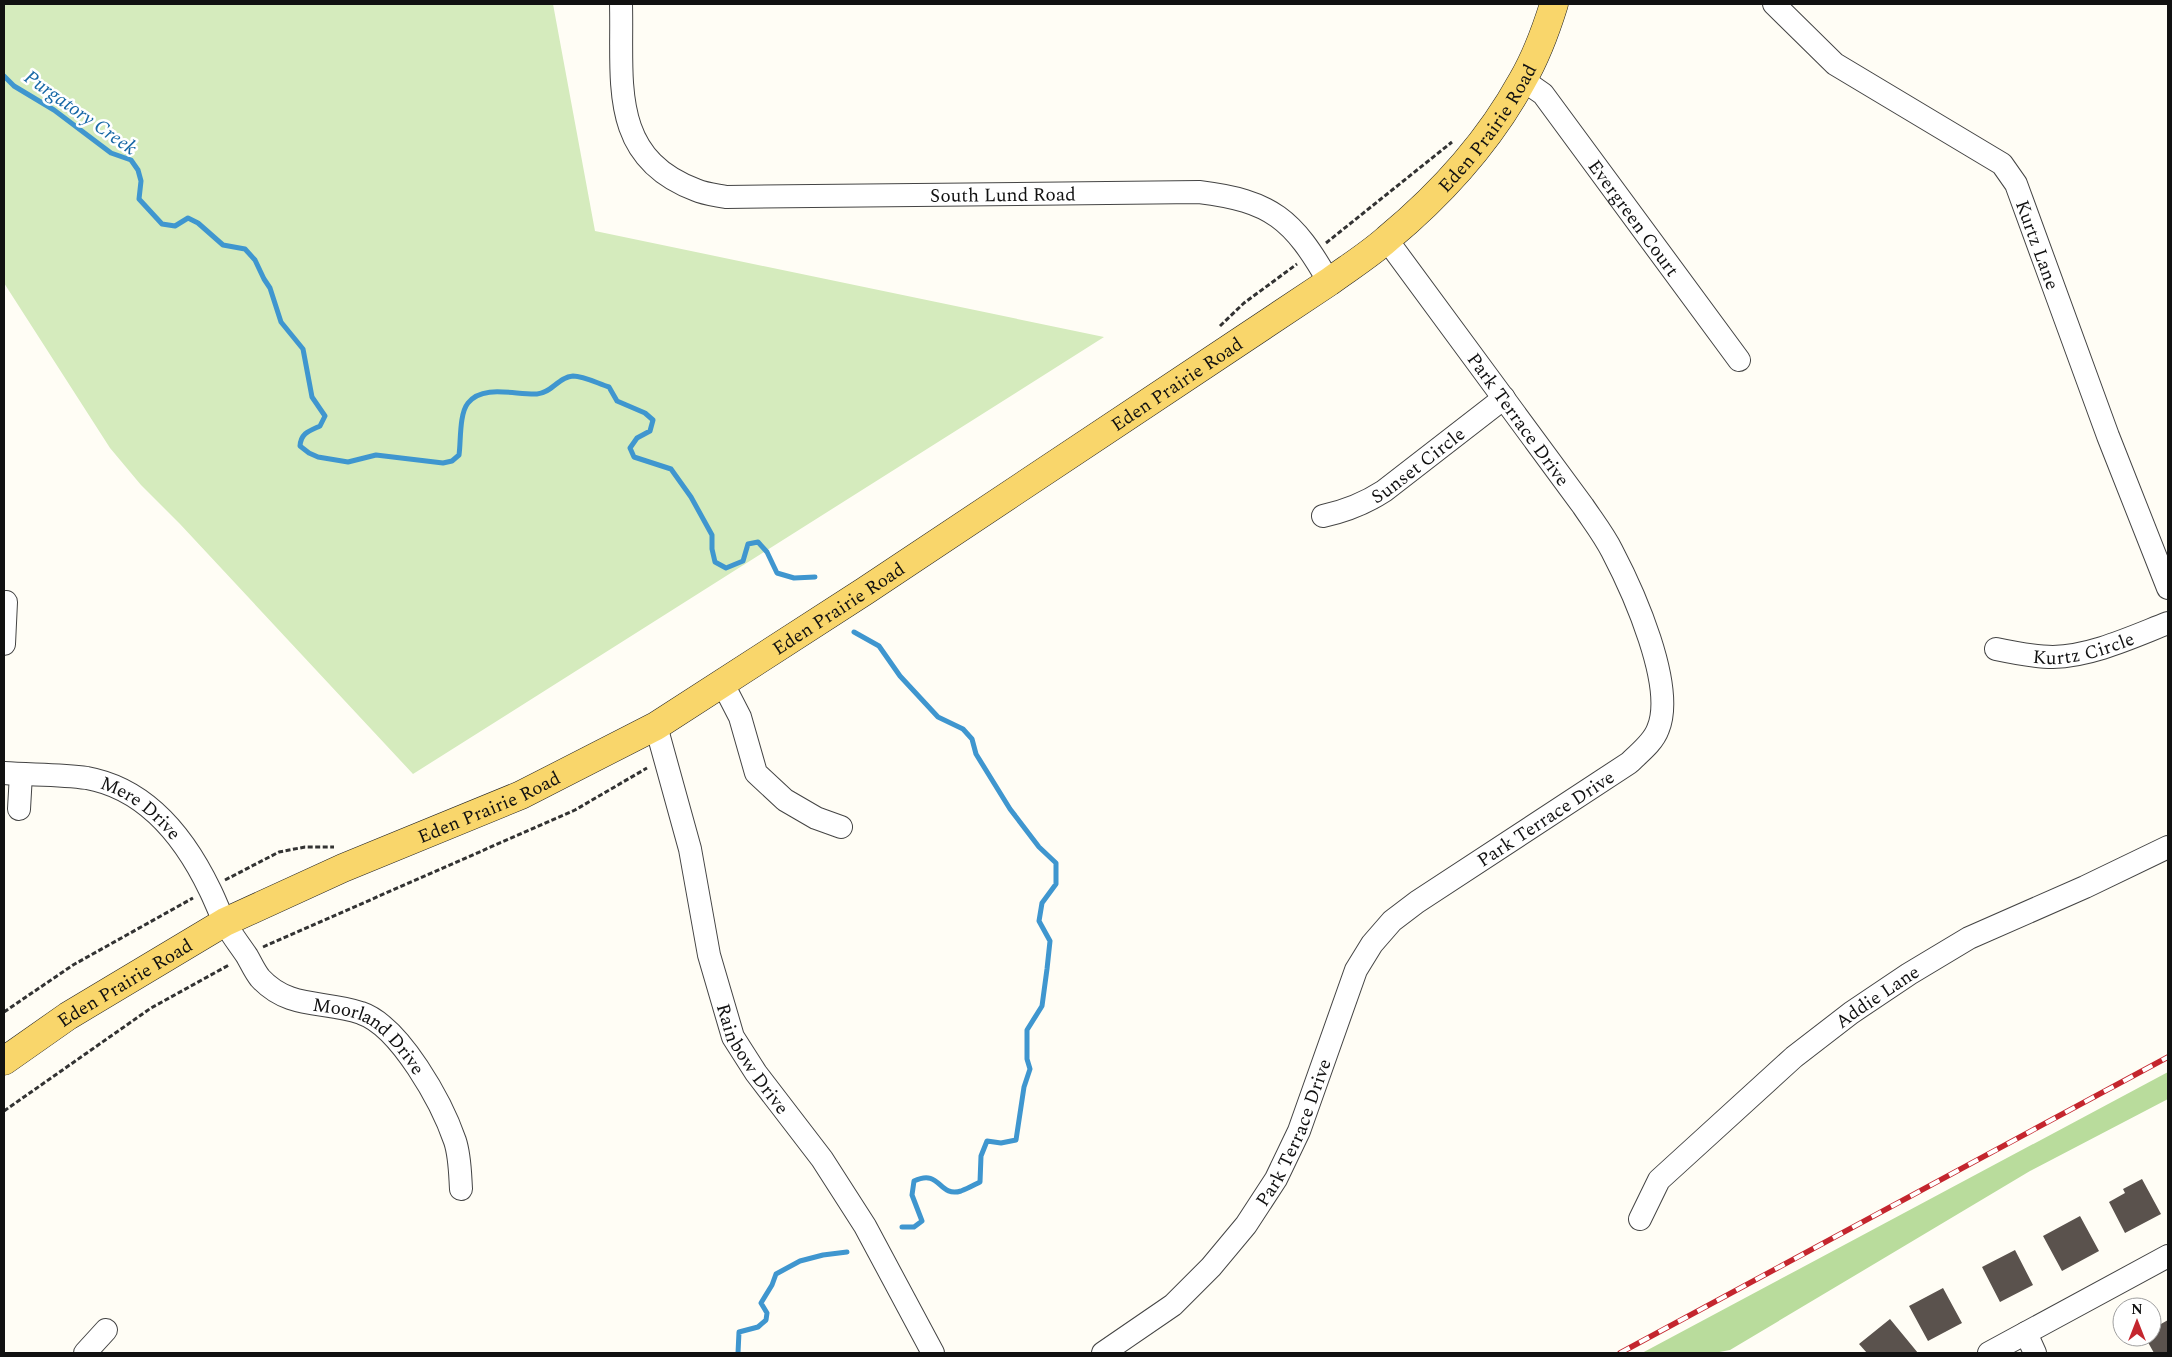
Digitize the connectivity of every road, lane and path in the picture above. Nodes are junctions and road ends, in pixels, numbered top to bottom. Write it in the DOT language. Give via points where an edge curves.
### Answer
graph roads {
  1 [pos="621,4"];
  2 [pos="1554,4"];
  3 [pos="1774,4"];
  4 [pos="1523,80"];
  5 [pos="1455,139"];
  6 [pos="1387,240"];
  7 [pos="1312,253"];
  8 [pos="1329,282"];
  9 [pos="1217,329"];
  10 [pos="1739,360"];
  11 [pos="1504,398"];
  12 [pos="1323,516"];
  13 [pos="2168,588"];
  14 [pos="6,602"];
  15 [pos="2168,622"];
  16 [pos="4,644"];
  17 [pos="1996,649"];
  18 [pos="723,684"];
  19 [pos="656,726"];
  20 [pos="665,757"];
  21 [pos="12,774"];
  22 [pos="19,809"];
  23 [pos="841,827"];
  24 [pos="2168,847"];
  25 [pos="344,848"];
  26 [pos="210,888"];
  27 [pos="225,922"];
  28 [pos="246,956"];
  29 [pos="4,1012"];
  30 [pos="4,1061"];
  31 [pos="4,1110"];
  32 [pos="461,1189"];
  33 [pos="1640,1219"];
  34 [pos="2168,1256"];
  35 [pos="106,1330"];
  36 [pos="2030,1343"];
  37 [pos="85,1353"];
  38 [pos="933,1353"];
  39 [pos="1103,1353"];
  40 [pos="1989,1353"];
  1 -- 7 [label="street, South Lund Road" via="627,122 649,161 671,179 698,191 726,197 1199,192 1257,204 1284,220"];
  2 -- 4 [label="main road, Eden Prairie Road"];
  3 -- 13 [label="street, Kurtz Lane" via="1835,64 2002,164 2016,184 2108,436"];
  4 -- 6 [label="main road, Eden Prairie Road" via="1479,145 1453,176"];
  4 -- 10 [label="street, Evergreen Court" via="1544,94"];
  5 -- 7 [label="path"];
  6 -- 8 [label="main road, Eden Prairie Road"];
  6 -- 11 [label="street, Park Terrace Drive"];
  7 -- 8 [label="street, South Lund Road"];
  7 -- 9 [label="path" via="1244,303"];
  8 -- 18 [label="main road, Eden Prairie Road"];
  11 -- 12 [label="street, Sunset Circle" via="1366,504"];
  11 -- 39 [label="street, Park Terrace Drive" via="1588,513 1611,549 1633,596 1662,683 1663,705 1658,729 1646,747 1628,763 1392,921 1356,970 1299,1131 1276,1179 1256,1210 1211,1267 1173,1305"];
  14 -- 16 [label="street"];
  15 -- 17 [label="street, Kurtz Circle" via="2078,654 2029,656"];
  18 -- 19 [label="main road, Eden Prairie Road"];
  18 -- 23 [label="street" via="740,717 756,773 785,800 816,818"];
  19 -- 20 [label="street, Rainbow Drive"];
  19 -- 27 [label="main road, Eden Prairie Road" via="521,795 343,868"];
  20 -- 28 [label="path" via="575,810"];
  20 -- 38 [label="street, Rainbow Drive" via="690,849 709,955 733,1036 756,1073 822,1159 865,1226"];
  21 -- 22 [label="street"];
  21 -- 26 [label="street, Mere Drive" via="86,778 115,786 142,800 183,842"];
  24 -- 33 [label="street, Addie Lane" via="1969,938 1851,1013 1794,1057 1659,1180"];
  25 -- 26 [label="path" via="306,847 279,852"];
  26 -- 27 [label="street, Mere Drive"];
  26 -- 29 [label="path" via="73,965"];
  27 -- 28 [label="street, Moorland Drive"];
  27 -- 30 [label="main road, Eden Prairie Road" via="68,1016"];
  28 -- 31 [label="path" via="151,1008"];
  28 -- 32 [label="street, Moorland Drive" via="260,978 276,991 294,1001 364,1013 402,1043 416,1063 455,1142"];
  34 -- 36 [label="street"];
  35 -- 37 [label="street"];
  36 -- 40 [label="street"];
}
